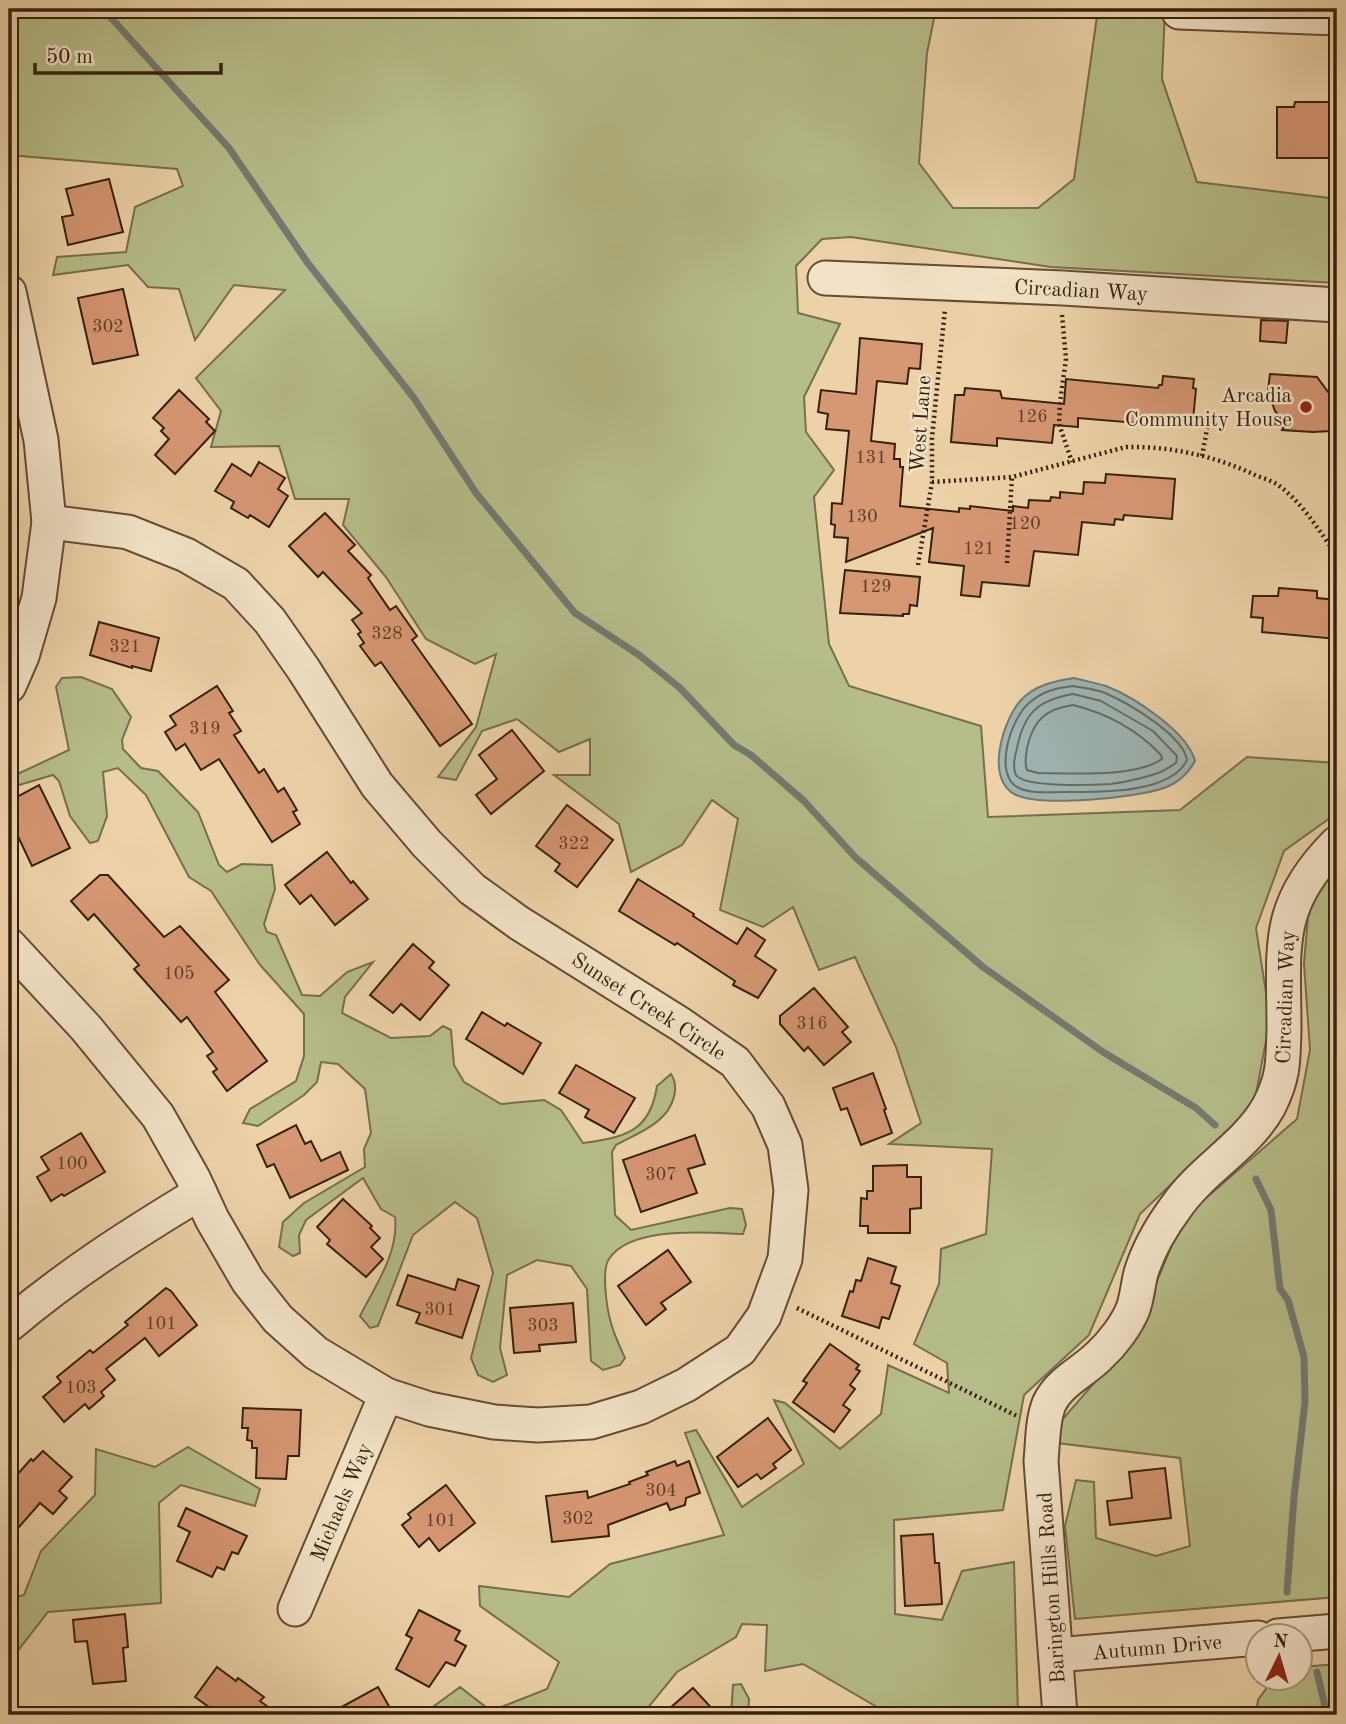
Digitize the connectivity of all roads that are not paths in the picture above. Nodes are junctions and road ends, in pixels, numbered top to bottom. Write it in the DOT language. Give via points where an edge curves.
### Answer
graph roads {
  1 [pos="1179,12"];
  2 [pos="1258,12"];
  3 [pos="1337,18"];
  4 [pos="825,278"];
  5 [pos="9,292"];
  6 [pos="1337,304"];
  7 [pos="49,522"];
  8 [pos="9,686"];
  9 [pos="1337,843"];
  10 [pos="9,945"];
  11 [pos="200,1193"];
  12 [pos="9,1325"];
  13 [pos="386,1395"];
  14 [pos="1042,1445"];
  15 [pos="295,1609"];
  16 [pos="1337,1631"];
  17 [pos="1314,1633"];
  18 [pos="1244,1639"];
  19 [pos="1056,1655"];
  20 [pos="1060,1715"];
  1 -- 2 [label="street"];
  2 -- 3 [label="street"];
  4 -- 6 [label="street, Circadian Way"];
  5 -- 7 [label="street" via="41,440"];
  7 -- 8 [label="street" via="39,598"];
  7 -- 13 [label="street, Sunset Creek Circle" via="128,532 186,555 236,584 270,621 377,785 427,844 472,889 519,923 735,1062 768,1106 785,1145 790,1190 785,1259 764,1316 740,1350 686,1385 641,1407 591,1423 494,1422"];
  9 -- 14 [label="street, Circadian Way" via="1318,862 1292,906 1284,936 1283,1076 1269,1105 1257,1126 1177,1205 1142,1270 1133,1309 1120,1331 1099,1356 1056,1392"];
  10 -- 11 [label="street, Sunset Creek Circle" via="86,1028 158,1116"];
  11 -- 12 [label="street" via="111,1247"];
  11 -- 13 [label="street, Sunset Creek Circle" via="248,1281 278,1319 316,1353"];
  13 -- 15 [label="street, Michaels Way"];
  14 -- 19 [label="street, Barington Hills Road"];
  16 -- 17 [label="street"];
  18 -- 19 [label="street, Autumn Drive"];
  19 -- 20 [label="street, Barington Hills Road"];
}
